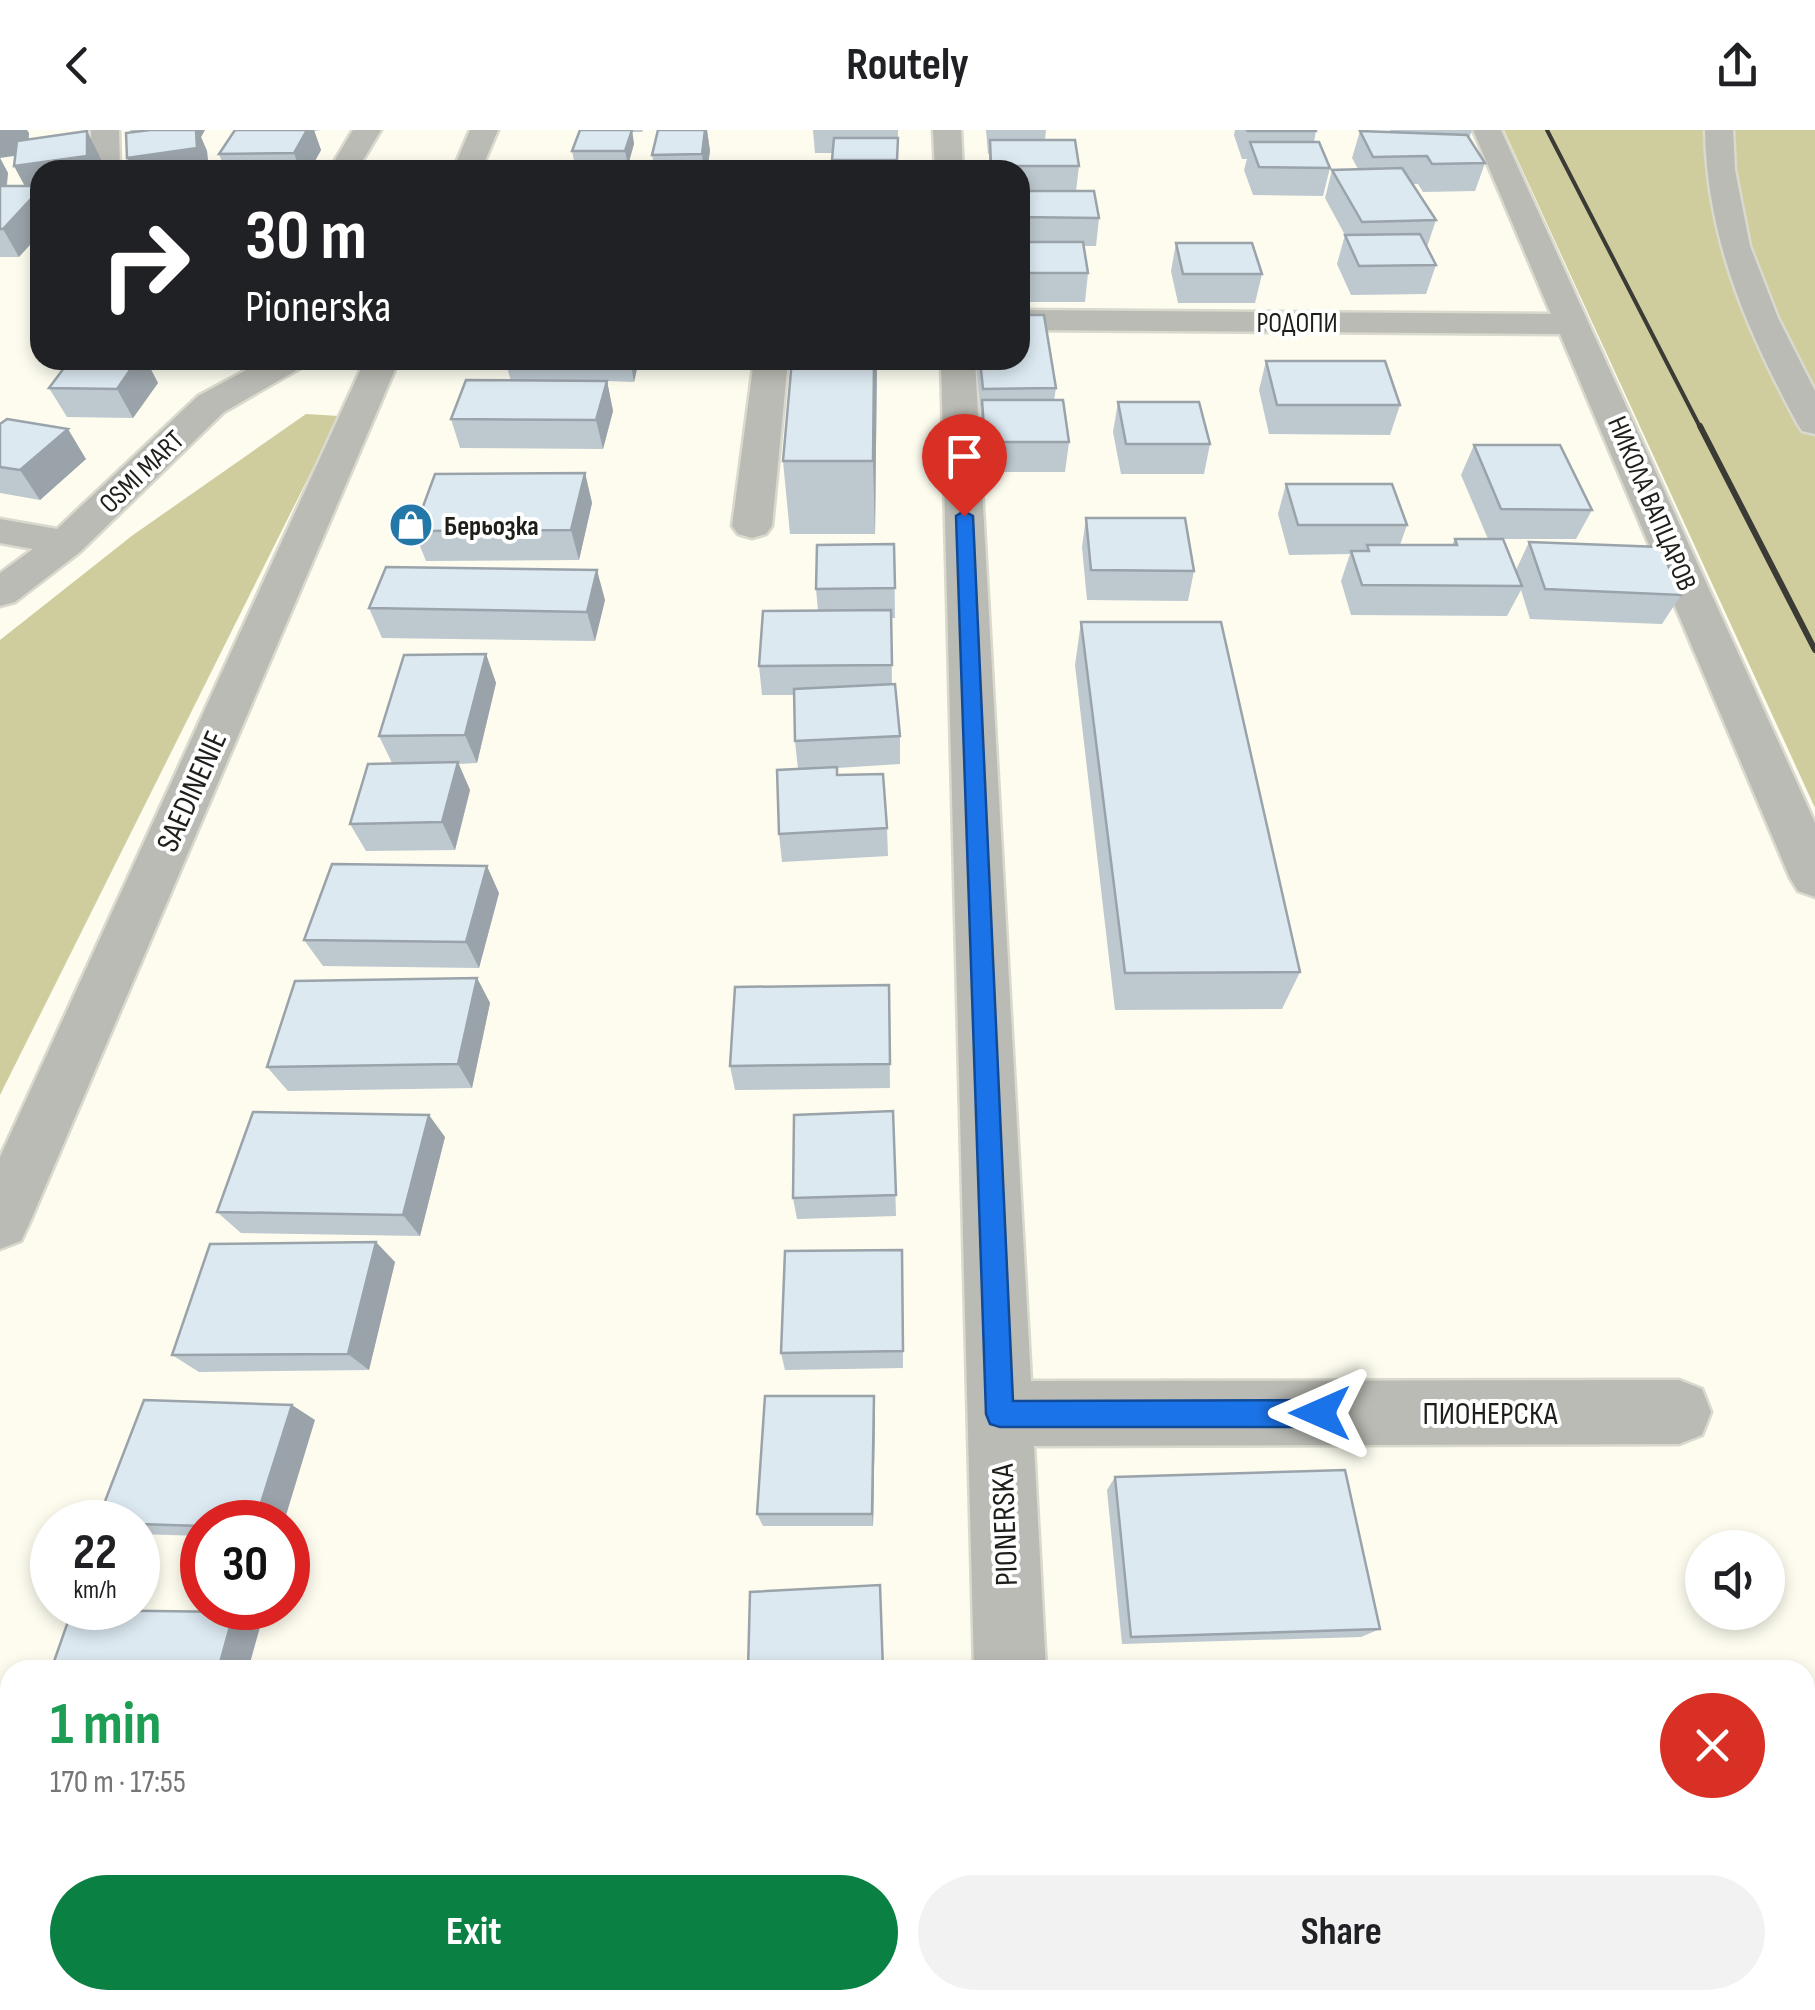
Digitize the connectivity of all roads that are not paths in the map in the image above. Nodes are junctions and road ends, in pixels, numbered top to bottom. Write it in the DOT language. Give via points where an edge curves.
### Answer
graph roads {
  1 [pos="105,130"];
  2 [pos="367,130"];
  3 [pos="484,130"];
  4 [pos="946,130"];
  5 [pos="1488,130"];
  6 [pos="1719,130"];
  7 [pos="106,160"];
  8 [pos="349,160"];
  9 [pos="471,160"];
  10 [pos="948,160"];
  11 [pos="1030,320"];
  12 [pos="1575,324"];
  13 [pos="226,370"];
  14 [pos="272,370"];
  15 [pos="378,370"];
  16 [pos="769,370"];
  17 [pos="958,370"];
  18 [pos="211,404"];
  19 [pos="1815,423"];
  20 [pos="752,526"];
  21 [pos="0,531"];
  22 [pos="66,543"];
  23 [pos="0,593"];
  24 [pos="1815,878"];
  25 [pos="0,1222"];
  26 [pos="1679,1412"];
  27 [pos="1000,1414"];
  28 [pos="1010,1660"];
  1 -- 7 [label="street"];
  2 -- 8 [label="street"];
  3 -- 9 [label="street"];
  4 -- 10 [label="street"];
  5 -- 12 [label="street, НИКОЛА ВАПЦАРОВ"];
  6 -- 19 [label="street" via="1726,222 1751,299"];
  11 -- 12 [label="street, РОДОПИ"];
  12 -- 24 [label="street, НИКОЛА ВАПЦАРОВ"];
  13 -- 18 [label="street"];
  14 -- 18 [label="street, OSMI MART"];
  15 -- 25 [label="street, SAEDINENIE"];
  16 -- 20 [label="street"];
  17 -- 27 [label="street, PIONERSKA"];
  18 -- 22 [label="street, OSMI MART"];
  21 -- 22 [label="street"];
  22 -- 23 [label="street, OSMI MART"];
  26 -- 27 [label="street, ПИОНЕРСКА"];
  27 -- 28 [label="street, PIONERSKA"];
}
